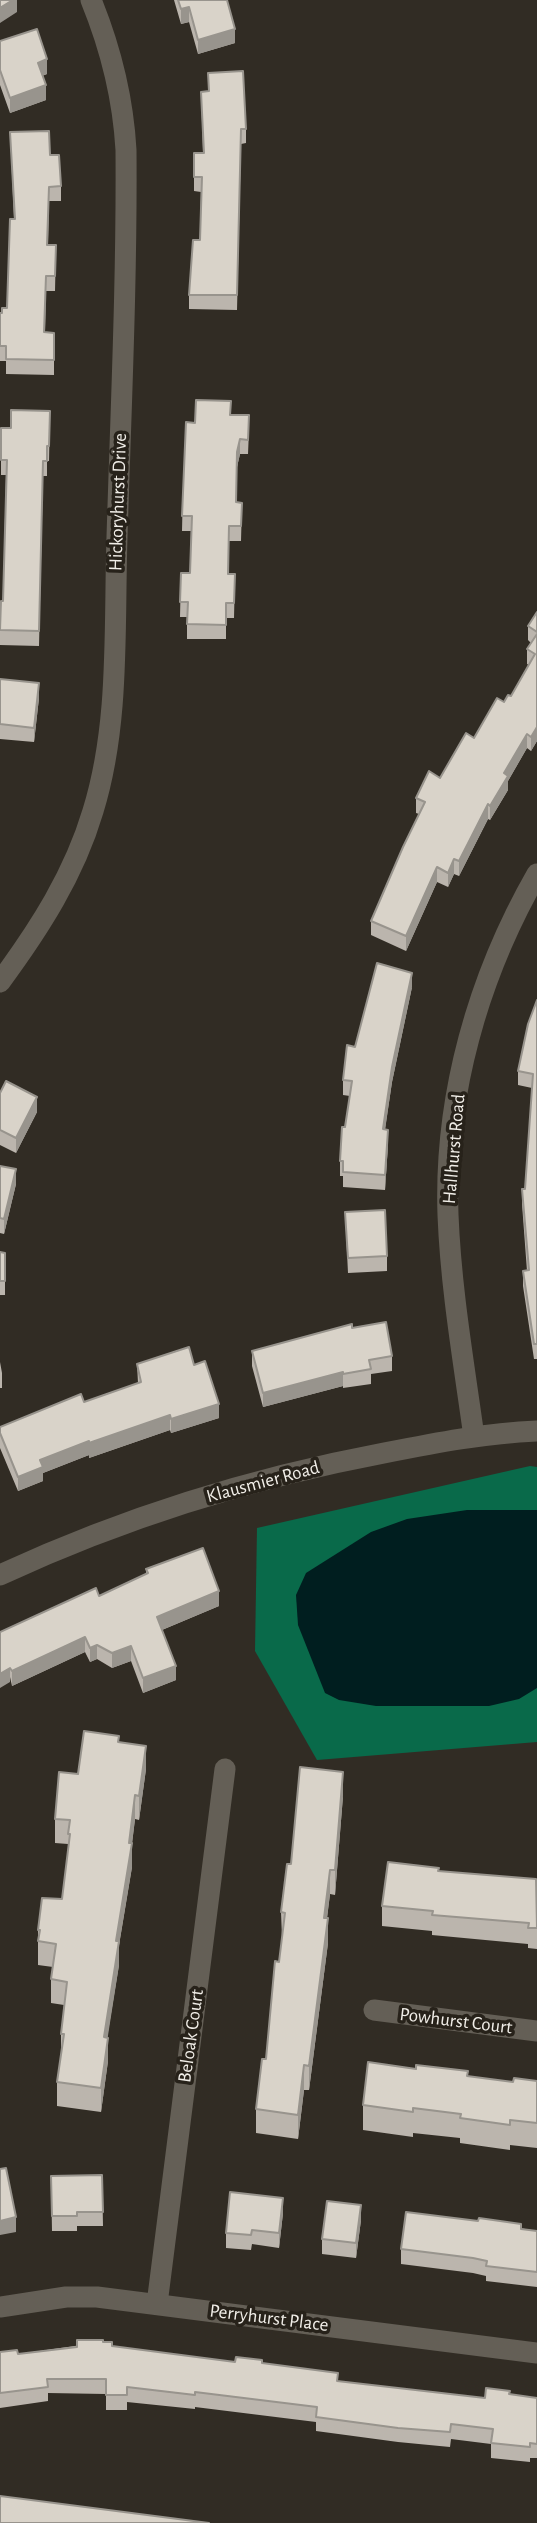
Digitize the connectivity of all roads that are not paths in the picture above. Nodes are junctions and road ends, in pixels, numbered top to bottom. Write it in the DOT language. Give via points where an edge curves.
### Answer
graph roads {
  1 [pos="91,0"];
  2 [pos="537,874"];
  3 [pos="0,982"];
  4 [pos="537,1431"];
  5 [pos="474,1437"];
  6 [pos="0,1575"];
  7 [pos="225,1769"];
  8 [pos="374,2010"];
  9 [pos="537,2031"];
  10 [pos="157,2304"];
  11 [pos="0,2306"];
  12 [pos="537,2353"];
  1 -- 3 [label="street, Hickoryhurst Drive" via="118,79 126,150 108,751 72,867 39,929"];
  2 -- 5 [label="street, Hallhurst Road" via="485,983 461,1069 452,1139 448,1213"];
  4 -- 5 [label="street, Klausmier Road"];
  5 -- 6 [label="street, Klausmier Road" via="355,1458 241,1486 114,1527"];
  7 -- 10 [label="street, Beloak Court"];
  8 -- 9 [label="street, Powhurst Court"];
  10 -- 11 [label="street, Perryhurst Place" via="66,2297"];
  10 -- 12 [label="street, Perryhurst Place"];
}
